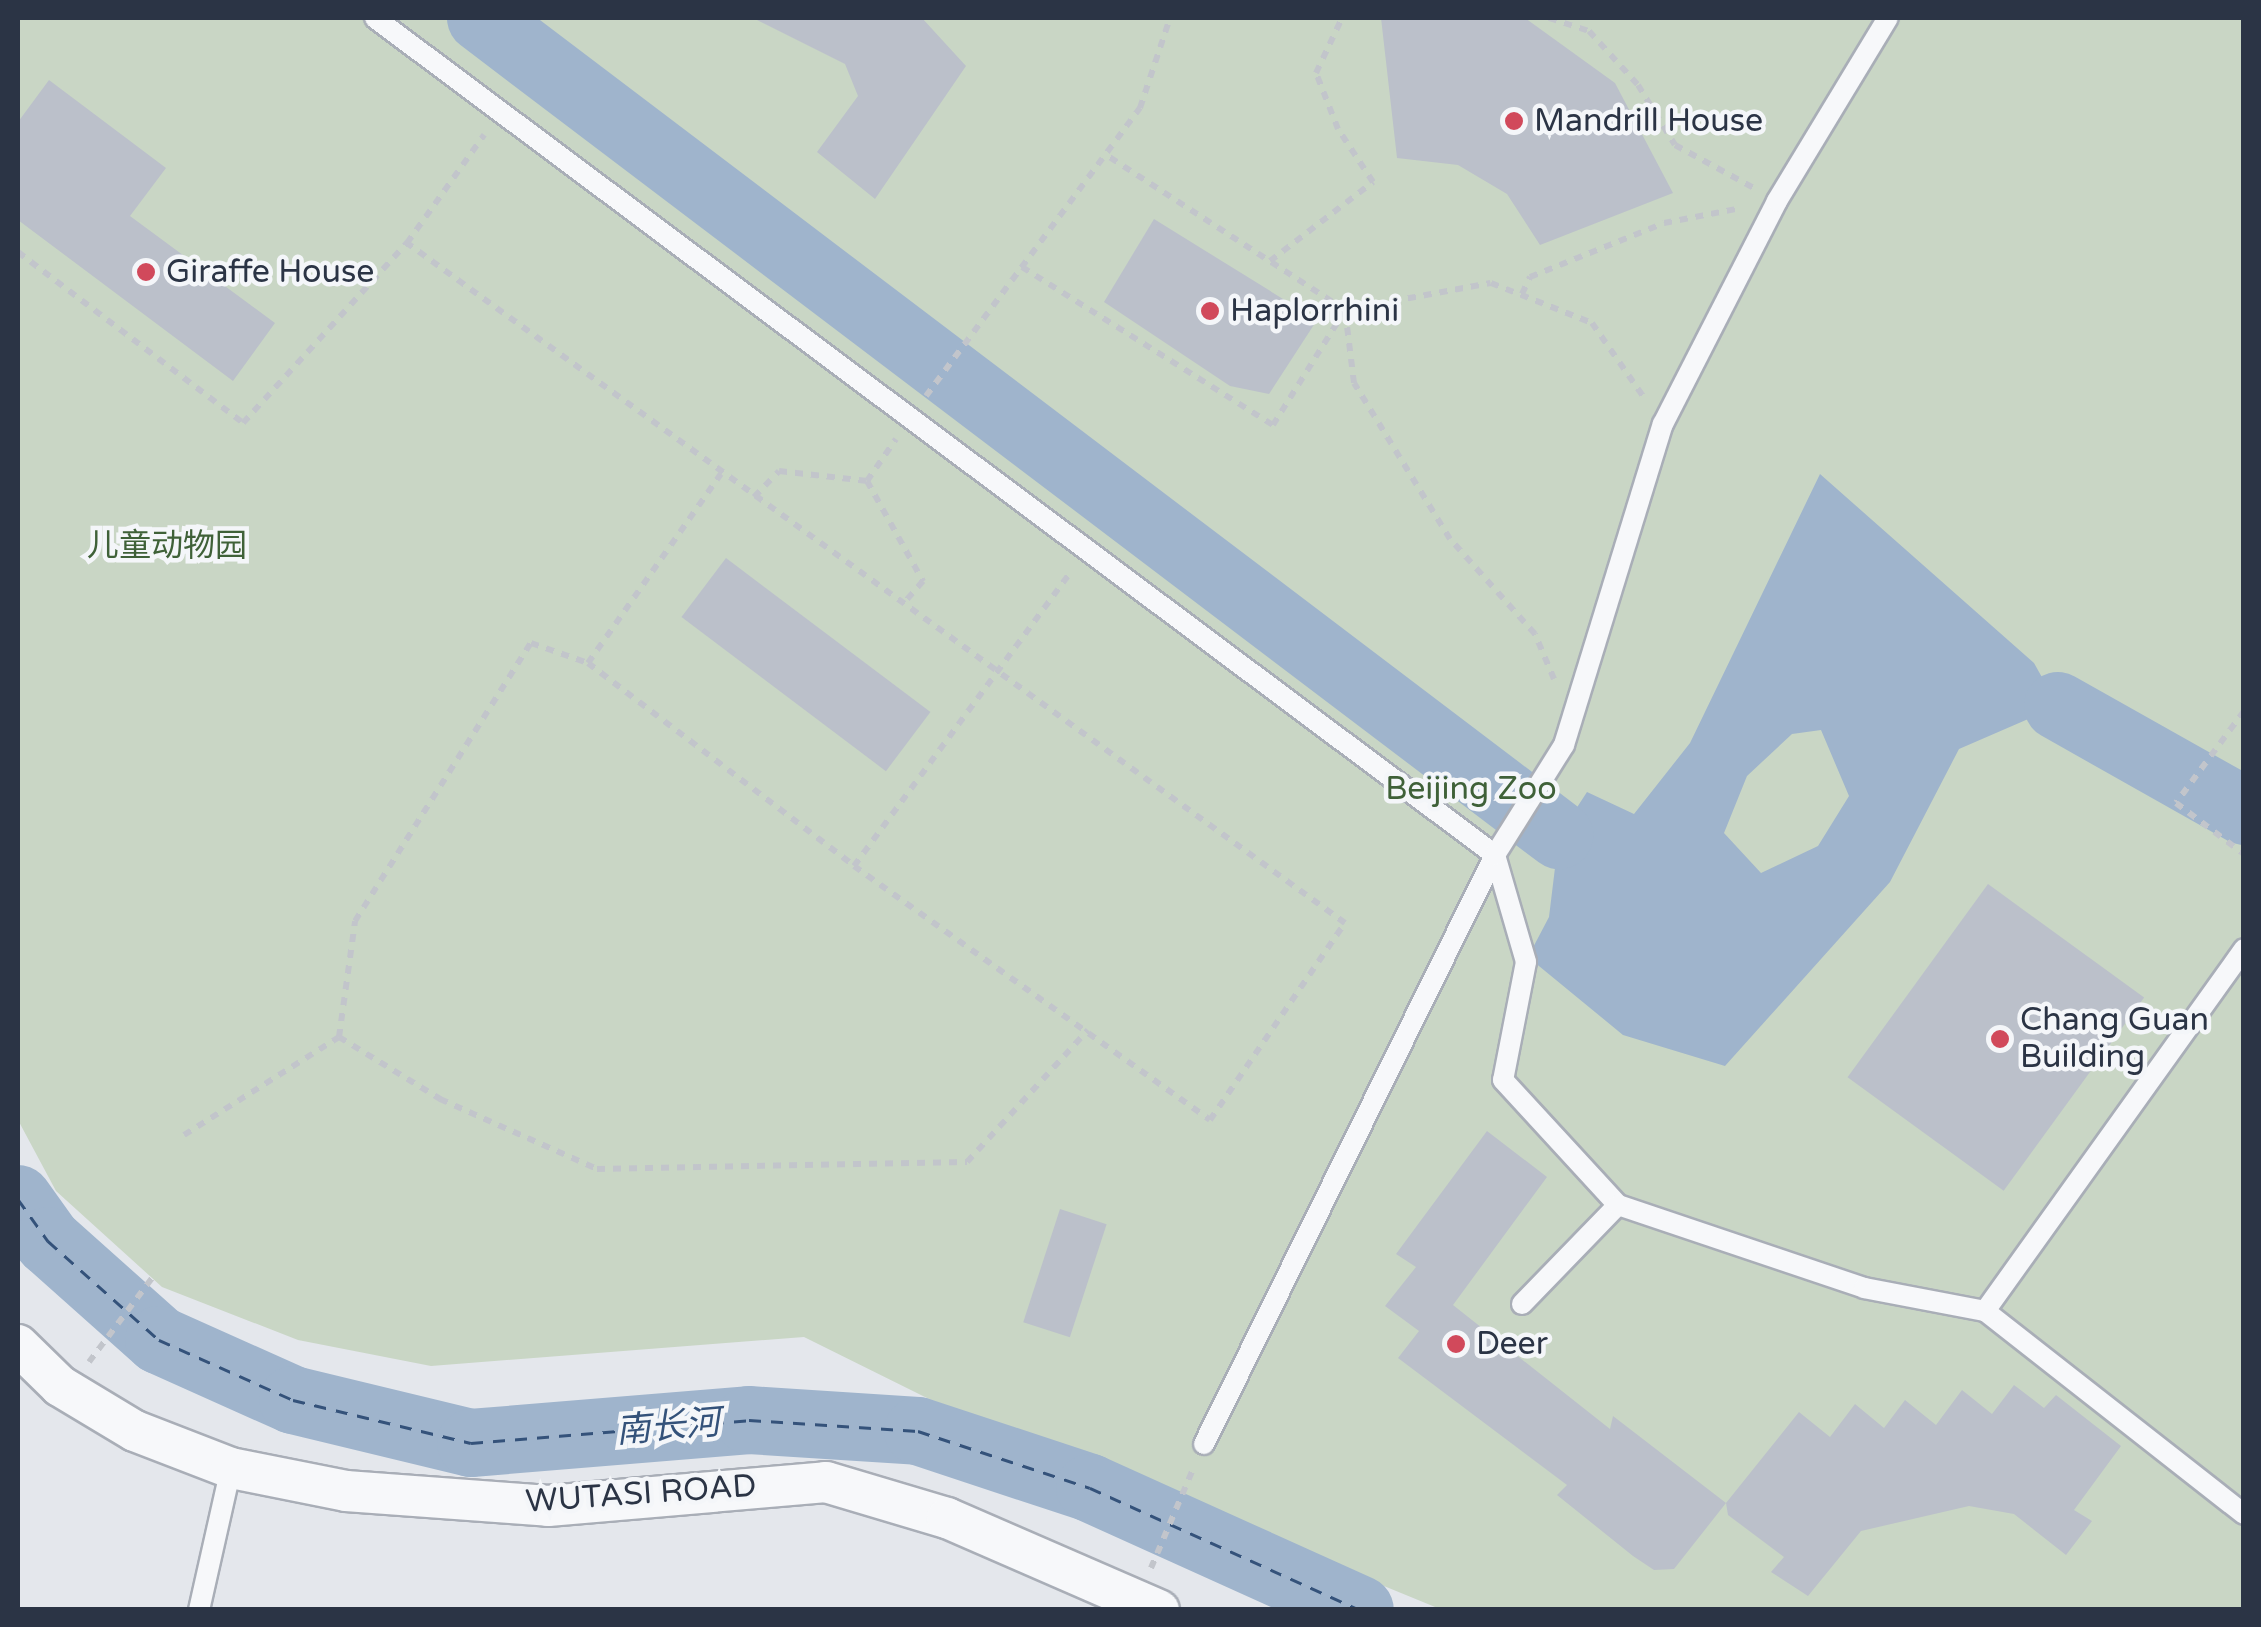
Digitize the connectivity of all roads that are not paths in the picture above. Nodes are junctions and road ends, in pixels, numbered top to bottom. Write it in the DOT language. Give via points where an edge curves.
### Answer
graph roads {
  1 [pos="375,18"];
  2 [pos="1888,18"];
  3 [pos="1496,854"];
  4 [pos="2244,949"];
  5 [pos="1618,1205"];
  6 [pos="1522,1304"];
  7 [pos="1985,1311"];
  8 [pos="18,1345"];
  9 [pos="1204,1444"];
  10 [pos="231,1468"];
  11 [pos="2244,1514"];
  12 [pos="1153,1592"];
  13 [pos="200,1610"];
  1 -- 3 [label="lane"];
  2 -- 3 [label="lane" via="1776,201 1662,424 1564,745"];
  3 -- 5 [label="lane" via="1526,962 1504,1080"];
  3 -- 9 [label="lane"];
  4 -- 7 [label="lane"];
  5 -- 6 [label="lane"];
  5 -- 7 [label="lane" via="1864,1288"];
  7 -- 11 [label="lane"];
  8 -- 10 [label="street, WUTASI ROAD" via="68,1391 135,1431"];
  10 -- 12 [label="street, WUTASI ROAD" via="346,1492 548,1506 826,1482"];
  10 -- 13 [label="lane"];
}
